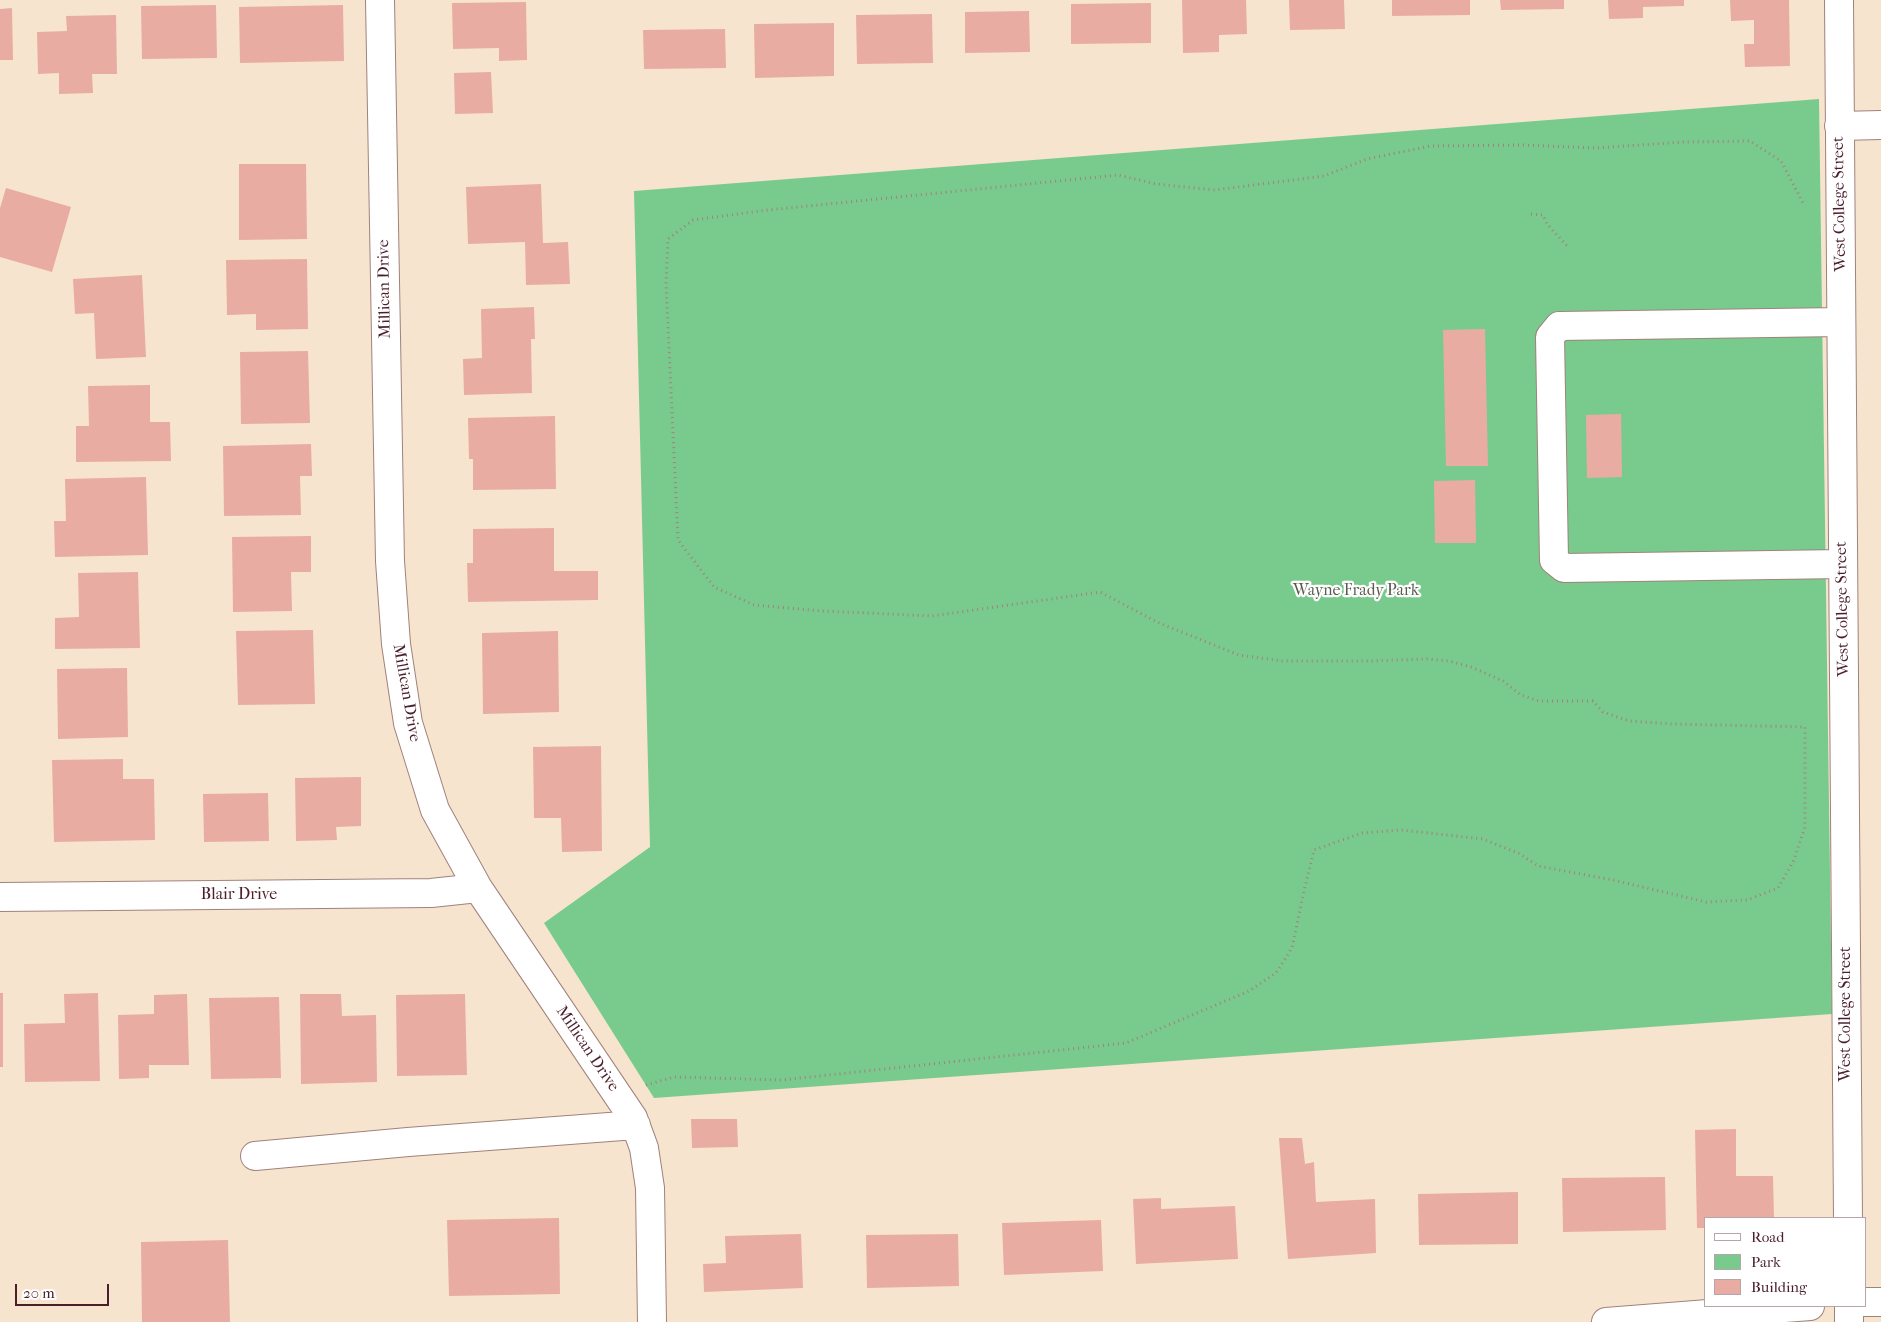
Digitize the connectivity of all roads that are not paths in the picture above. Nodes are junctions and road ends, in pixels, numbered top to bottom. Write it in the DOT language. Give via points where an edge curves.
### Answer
graph roads {
  1 [pos="380,0"];
  2 [pos="1839,0"];
  3 [pos="1881,125"];
  4 [pos="1839,126"];
  5 [pos="1841,322"];
  6 [pos="1843,564"];
  7 [pos="478,888"];
  8 [pos="0,897"];
  9 [pos="636,1125"];
  10 [pos="255,1156"];
  11 [pos="1848,1217"];
  12 [pos="1866,1302"];
  13 [pos="1881,1302"];
  14 [pos="1797,1307"];
  15 [pos="1849,1307"];
  16 [pos="652,1322"];
  17 [pos="1606,1322"];
  18 [pos="1849,1322"];
  1 -- 7 [label="street, Millican Drive" via="390,561 396,644 408,723 435,810"];
  2 -- 4 [label="street, West College Street"];
  3 -- 4 [label="street"];
  4 -- 5 [label="street, West College Street"];
  5 -- 6 [label="street, West College Street"];
  5 -- 6 [label="street" via="1559,326 1550,338 1554,560 1564,568"];
  6 -- 11 [label="street, West College Street"];
  7 -- 8 [label="street, Blair Drive" via="431,894"];
  7 -- 9 [label="street, Millican Drive"];
  9 -- 10 [label="street"];
  9 -- 16 [label="street, Millican Drive" via="644,1148 650,1188"];
  12 -- 13 [label="street"];
  14 -- 17 [label="street"];
  15 -- 18 [label="street"];
}
